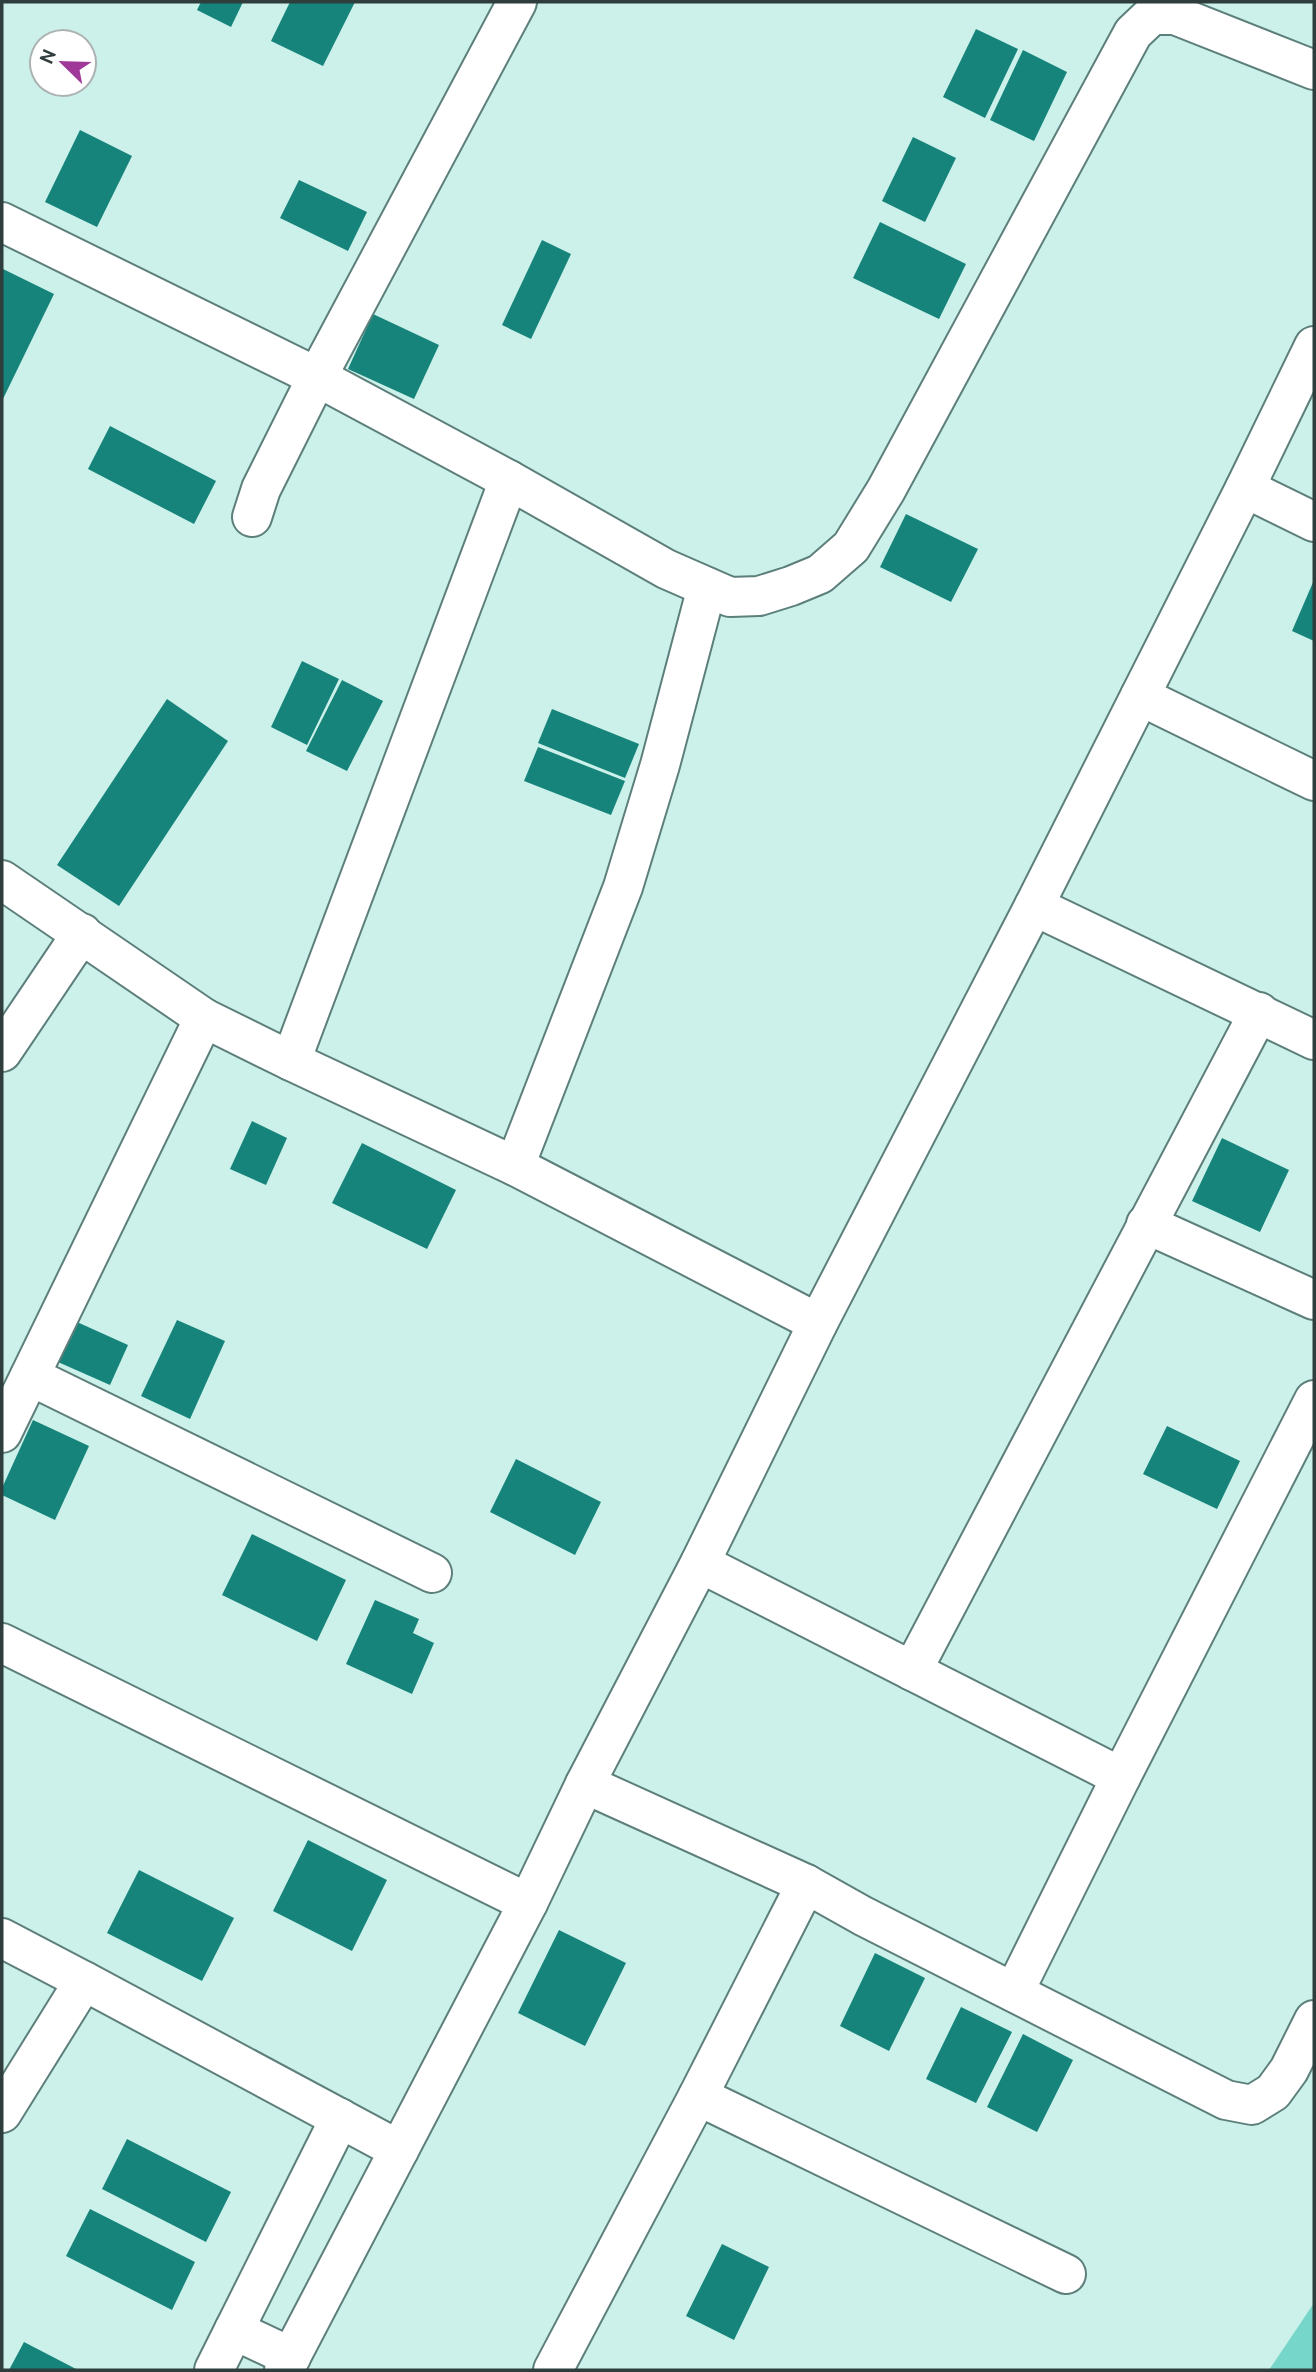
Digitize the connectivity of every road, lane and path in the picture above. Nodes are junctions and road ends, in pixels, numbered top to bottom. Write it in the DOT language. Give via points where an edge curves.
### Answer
graph roads {
  1 [pos="517,2"];
  2 [pos="1314,70"];
  3 [pos="2,222"];
  4 [pos="1314,346"];
  5 [pos="317,377"];
  6 [pos="509,480"];
  7 [pos="1245,488"];
  8 [pos="252,517"];
  9 [pos="1314,522"];
  10 [pos="707,587"];
  11 [pos="1140,696"];
  12 [pos="1314,781"];
  13 [pos="2,880"];
  14 [pos="1034,906"];
  15 [pos="82,933"];
  16 [pos="1259,1012"];
  17 [pos="204,1018"];
  18 [pos="1314,1040"];
  19 [pos="2,1052"];
  20 [pos="291,1061"];
  21 [pos="515,1166"];
  22 [pos="1146,1224"];
  23 [pos="1314,1300"];
  24 [pos="818,1323"];
  25 [pos="30,1376"];
  26 [pos="1314,1400"];
  27 [pos="2,1433"];
  28 [pos="700,1563"];
  29 [pos="432,1573"];
  30 [pos="2,1643"];
  31 [pos="912,1671"];
  32 [pos="1121,1777"];
  33 [pos="585,1784"];
  34 [pos="806,1884"];
  35 [pos="528,1903"];
  36 [pos="2,1938"];
  37 [pos="84,1981"];
  38 [pos="1014,1992"];
  39 [pos="1314,2020"];
  40 [pos="698,2096"];
  41 [pos="2,2113"];
  42 [pos="340,2118"];
  43 [pos="399,2150"];
  44 [pos="1066,2274"];
  45 [pos="234,2330"];
  46 [pos="287,2364"];
  47 [pos="214,2370"];
  48 [pos="553,2370"];
  1 -- 5 [label="street"];
  2 -- 10 [label="street" via="1175,15 1152,15 1133,33 893,478 851,547 820,574 770,593 730,597"];
  3 -- 5 [label="street"];
  4 -- 7 [label="street"];
  5 -- 6 [label="street"];
  5 -- 8 [label="street" via="261,489"];
  6 -- 10 [label="street" via="666,569"];
  6 -- 20 [label="street"];
  7 -- 9 [label="street"];
  7 -- 11 [label="street"];
  10 -- 21 [label="street" via="623,887"];
  11 -- 12 [label="street"];
  11 -- 14 [label="street"];
  13 -- 15 [label="street"];
  14 -- 16 [label="street"];
  14 -- 24 [label="street"];
  15 -- 17 [label="street"];
  15 -- 19 [label="street"];
  16 -- 18 [label="street"];
  16 -- 22 [label="street"];
  17 -- 20 [label="street"];
  17 -- 25 [label="street"];
  20 -- 21 [label="street"];
  21 -- 24 [label="street"];
  22 -- 23 [label="street"];
  22 -- 31 [label="street"];
  24 -- 28 [label="street"];
  25 -- 27 [label="street"];
  25 -- 29 [label="street"];
  26 -- 32 [label="street"];
  28 -- 31 [label="street"];
  28 -- 33 [label="street"];
  30 -- 35 [label="street"];
  31 -- 32 [label="street"];
  32 -- 38 [label="street"];
  33 -- 34 [label="street"];
  33 -- 35 [label="street"];
  34 -- 38 [label="street"];
  34 -- 40 [label="street"];
  35 -- 43 [label="street"];
  36 -- 37 [label="street"];
  37 -- 41 [label="street"];
  37 -- 42 [label="street"];
  38 -- 39 [label="street" via="1226,2100 1252,2105 1273,2092"];
  40 -- 44 [label="street"];
  40 -- 48 [label="street"];
  42 -- 43 [label="street"];
  42 -- 45 [label="street"];
  43 -- 46 [label="street"];
  45 -- 46 [label="street"];
  45 -- 47 [label="street"];
}
